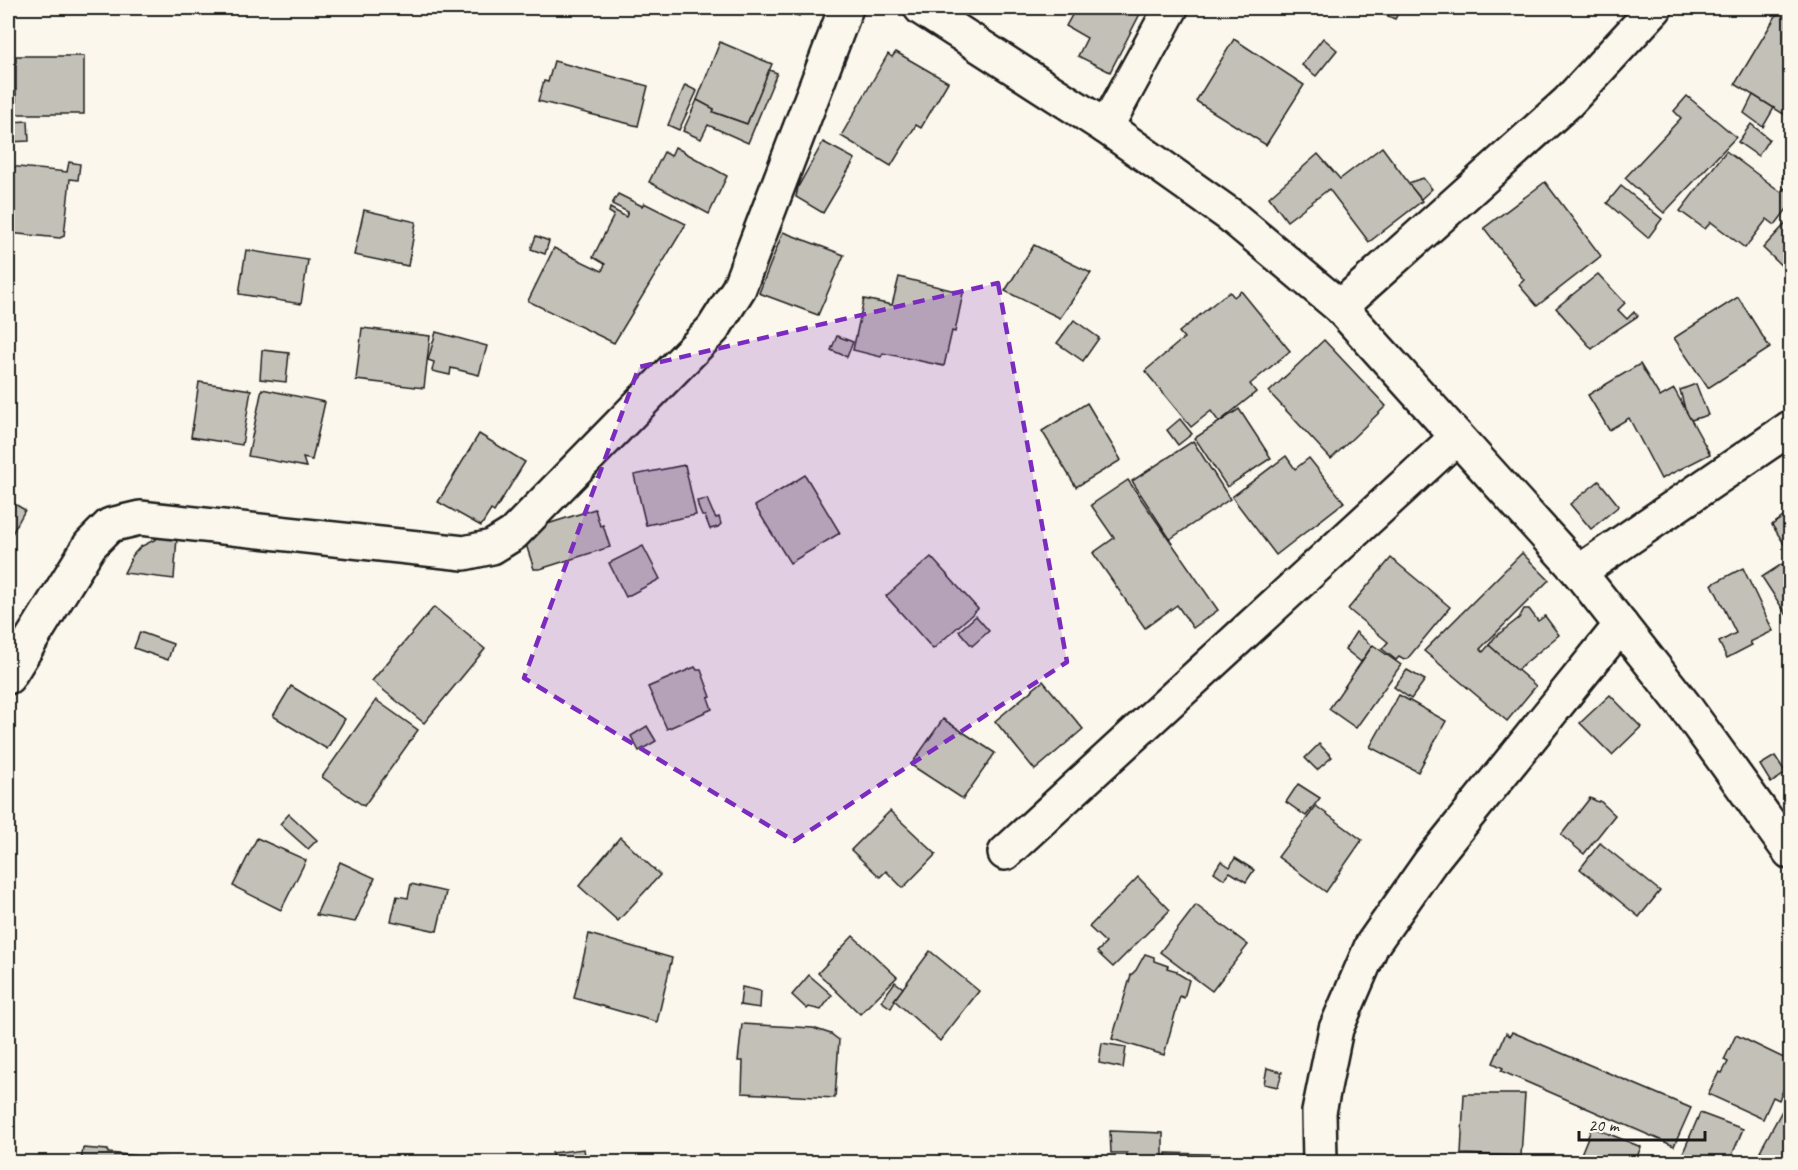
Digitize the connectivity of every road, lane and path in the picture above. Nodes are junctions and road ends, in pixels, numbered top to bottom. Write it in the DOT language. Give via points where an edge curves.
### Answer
graph roads {
  1 [pos="846,8"];
  2 [pos="921,8"];
  3 [pos="1171,8"];
  4 [pos="1655,8"];
  5 [pos="1106,127"];
  6 [pos="1340,307"];
  7 [pos="1791,428"];
  8 [pos="1457,437"];
  9 [pos="1579,572"];
  10 [pos="1621,626"];
  11 [pos="8,677"];
  12 [pos="1791,852"];
  13 [pos="1005,853"];
  14 [pos="1320,1162"];
  1 -- 11 [label="street" via="739,288 713,329 513,534 492,547 464,553 140,518 110,525 90,545"];
  2 -- 5 [label="street"];
  3 -- 5 [label="street"];
  4 -- 6 [label="street" via="1568,102"];
  5 -- 6 [label="street" via="1230,215"];
  6 -- 8 [label="street"];
  7 -- 9 [label="street"];
  8 -- 9 [label="street"];
  8 -- 13 [label="street"];
  9 -- 10 [label="street"];
  10 -- 12 [label="street"];
  10 -- 14 [label="street" via="1431,861 1372,945 1335,1029 1320,1112"];
}
